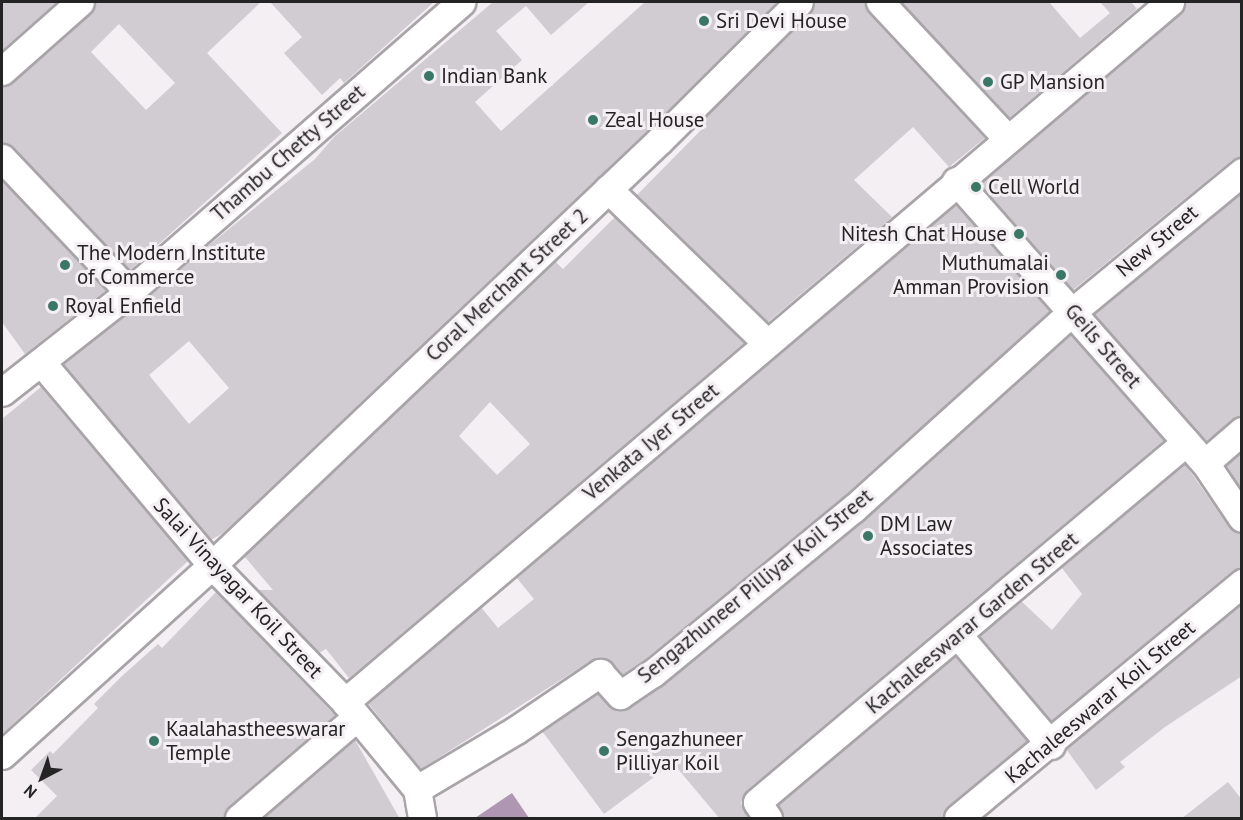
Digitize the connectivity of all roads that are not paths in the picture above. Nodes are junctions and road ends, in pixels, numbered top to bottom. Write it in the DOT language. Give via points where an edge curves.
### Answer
graph roads {
  1 [pos="80,2"];
  2 [pos="461,2"];
  3 [pos="799,2"];
  4 [pos="880,2"];
  5 [pos="1170,2"];
  6 [pos="2,71"];
  7 [pos="1007,138"];
  8 [pos="2,158"];
  9 [pos="1242,172"];
  10 [pos="956,181"];
  11 [pos="608,189"];
  12 [pos="129,292"];
  13 [pos="1073,311"];
  14 [pos="767,343"];
  15 [pos="41,362"];
  16 [pos="2,392"];
  17 [pos="1242,432"];
  18 [pos="1186,442"];
  19 [pos="1205,463"];
  20 [pos="1242,518"];
  21 [pos="212,565"];
  22 [pos="1242,583"];
  23 [pos="958,635"];
  24 [pos="351,710"];
  25 [pos="1051,745"];
  26 [pos="2,755"];
  27 [pos="417,789"];
  28 [pos="762,810"];
  29 [pos="239,819"];
  30 [pos="422,819"];
  31 [pos="958,819"];
  1 -- 6 [label="street"];
  2 -- 12 [label="street, Thambu Chetty Street"];
  3 -- 11 [label="street, Coral Merchant Street 2"];
  4 -- 7 [label="street"];
  5 -- 7 [label="street, Venkata Iyer Street"];
  7 -- 10 [label="street, Venkata Iyer Street"];
  8 -- 12 [label="street"];
  9 -- 13 [label="street, New Street"];
  10 -- 13 [label="street, Geils Street"];
  10 -- 14 [label="street, Venkata Iyer Street"];
  11 -- 14 [label="street"];
  11 -- 21 [label="street, Coral Merchant Street 2"];
  12 -- 15 [label="street, Thambu Chetty Street"];
  13 -- 18 [label="street, Geils Street"];
  13 -- 27 [label="street, Sengazhuneer Pilliyar Koil Street" via="853,509 653,674 620,695 600,673 516,730"];
  14 -- 24 [label="street, Venkata Iyer Street"];
  15 -- 16 [label="street, Thambu Chetty Street"];
  15 -- 21 [label="street, Salai Vinayagar Koil Street"];
  17 -- 19 [label="street"];
  18 -- 19 [label="street, Geils Street"];
  18 -- 23 [label="street, Kachaleeswarar Garden Street"];
  19 -- 20 [label="street, Geils Street"];
  21 -- 24 [label="street, Salai Vinayagar Koil Street"];
  21 -- 26 [label="street, Coral Merchant Street 2"];
  22 -- 25 [label="street, Kachaleeswarar Koil Street"];
  23 -- 25 [label="street"];
  23 -- 28 [label="street, Kachaleeswarar Garden Street"];
  24 -- 27 [label="street, Salai Vinayagar Koil Street"];
  24 -- 29 [label="street, Venkata Iyer Street"];
  25 -- 31 [label="street, Kachaleeswarar Koil Street"];
  27 -- 30 [label="street"];
}
